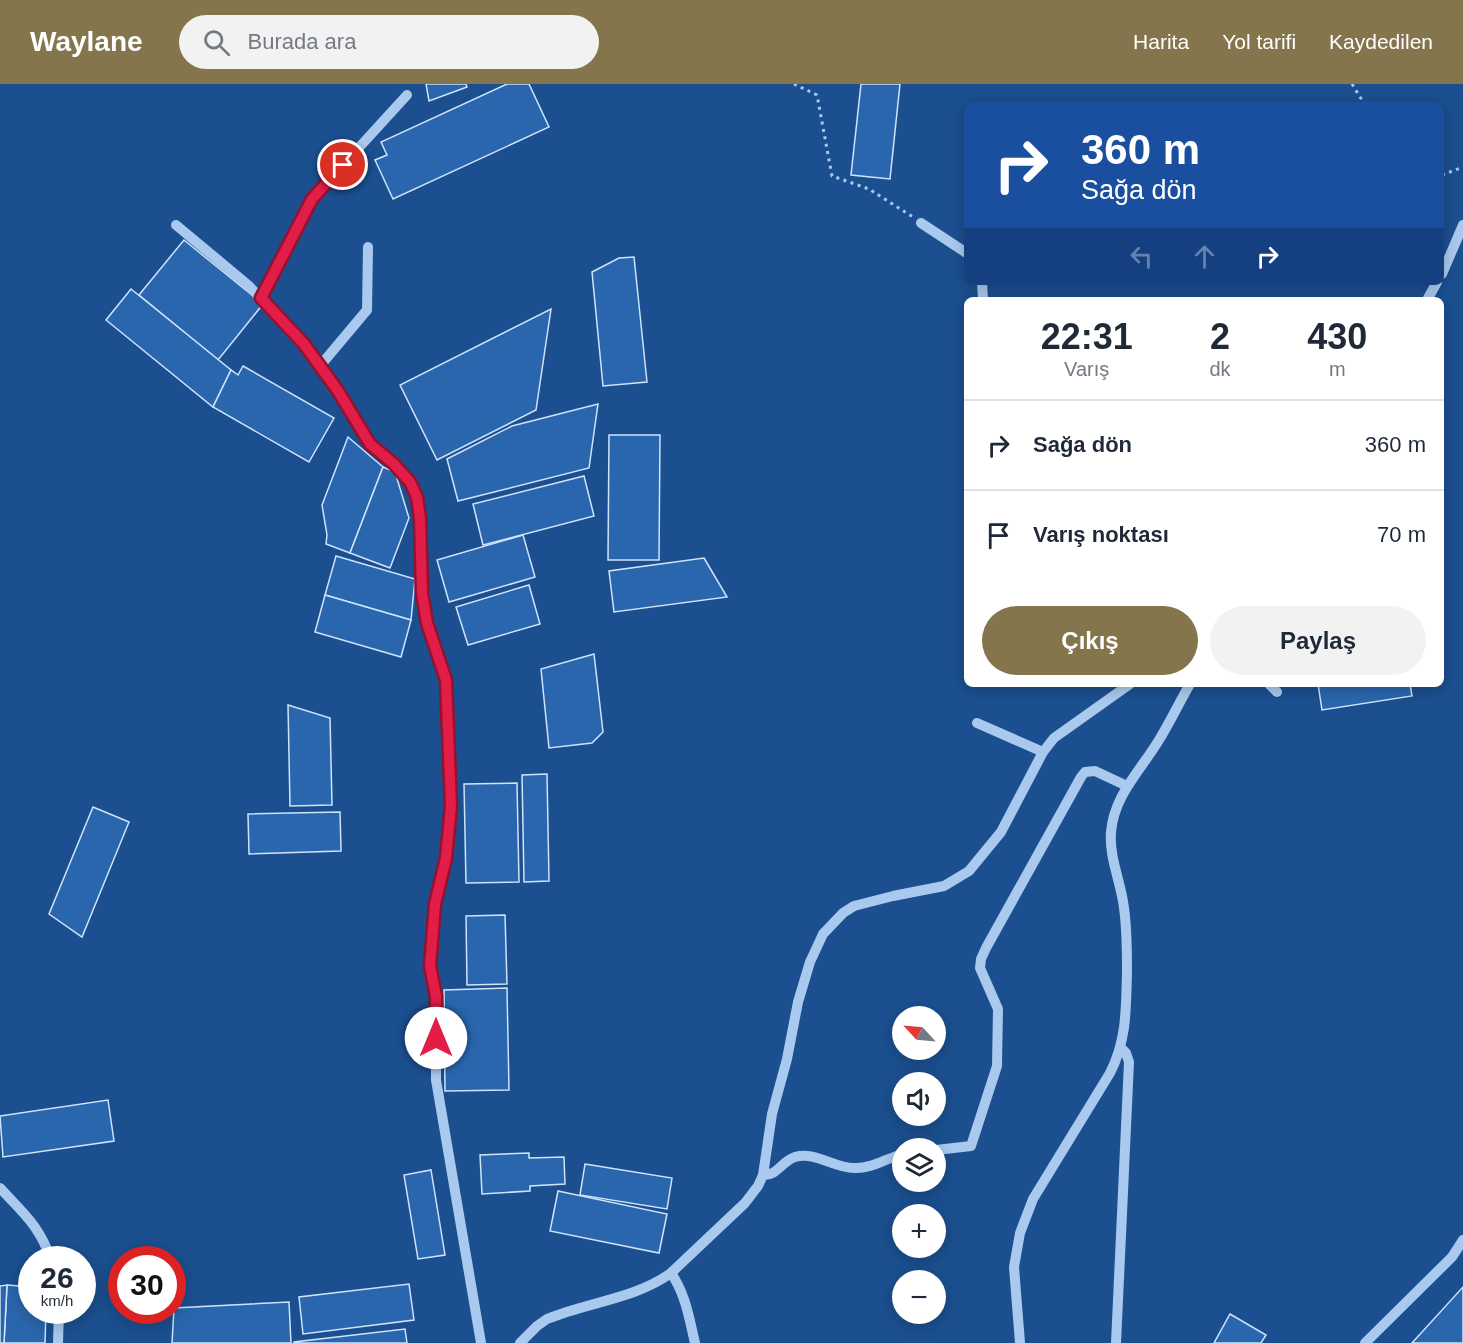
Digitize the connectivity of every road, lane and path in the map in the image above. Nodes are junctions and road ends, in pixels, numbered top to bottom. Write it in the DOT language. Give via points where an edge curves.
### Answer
graph roads {
  1 [pos="794,84"];
  2 [pos="1352,84"];
  3 [pos="407,95"];
  4 [pos="1363,102"];
  5 [pos="1463,167"];
  6 [pos="1444,174"];
  7 [pos="921,223"];
  8 [pos="176,225"];
  9 [pos="1463,225"];
  10 [pos="368,248"];
  11 [pos="964,251"];
  12 [pos="1444,269"];
  13 [pos="261,298"];
  14 [pos="320,366"];
  15 [pos="1126,687"];
  16 [pos="1188,687"];
  17 [pos="977,723"];
  18 [pos="1043,752"];
  19 [pos="1127,786"];
  20 [pos="1121,1047"];
  21 [pos="946,1148"];
  22 [pos="892,1158"];
  23 [pos="763,1175"];
  24 [pos="0,1188"];
  25 [pos="1463,1240"];
  26 [pos="46,1246"];
  27 [pos="671,1273"];
  28 [pos="59,1324"];
  29 [pos="58,1343"];
  30 [pos="481,1343"];
  31 [pos="520,1343"];
  32 [pos="695,1343"];
  33 [pos="1020,1343"];
  34 [pos="1116,1343"];
  35 [pos="1365,1343"];
  1 -- 7 [label="path" via="817,95 832,176 869,189"];
  2 -- 4 [label="path"];
  3 -- 13 [label="street" via="312,199"];
  5 -- 6 [label="path"];
  7 -- 11 [label="street"];
  8 -- 13 [label="street"];
  9 -- 12 [label="street"];
  10 -- 14 [label="street" via="367,310"];
  13 -- 14 [label="street"];
  14 -- 30 [label="street" via="370,444 410,482 417,497 422,593 427,623 446,680 451,806 446,858 435,904 430,966 436,996 436,1080"];
  15 -- 18 [label="street" via="1054,738"];
  16 -- 19 [label="street" via="1159,741"];
  17 -- 18 [label="street"];
  18 -- 23 [label="street" via="1001,832 969,872 944,886 854,906 823,934 798,1002 772,1114"];
  19 -- 20 [label="street" via="1111,831 1126,928 1126,1017"];
  19 -- 21 [label="street" via="1095,771 1085,772 981,958 980,968 998,1009 997,1066 971,1146"];
  20 -- 33 [label="street" via="1110,1073 1033,1199 1020,1233 1014,1267"];
  20 -- 34 [label="street" via="1129,1062"];
  22 -- 23 [label="street" via="865,1167 844,1168 811,1156 795,1157 773,1173"];
  23 -- 27 [label="street" via="745,1203"];
  24 -- 26 [label="street" via="32,1222"];
  25 -- 35 [label="street" via="1452,1257"];
  27 -- 31 [label="street" via="640,1291 547,1319"];
  27 -- 32 [label="street" via="686,1301"];
  28 -- 29 [label="street"];
}
